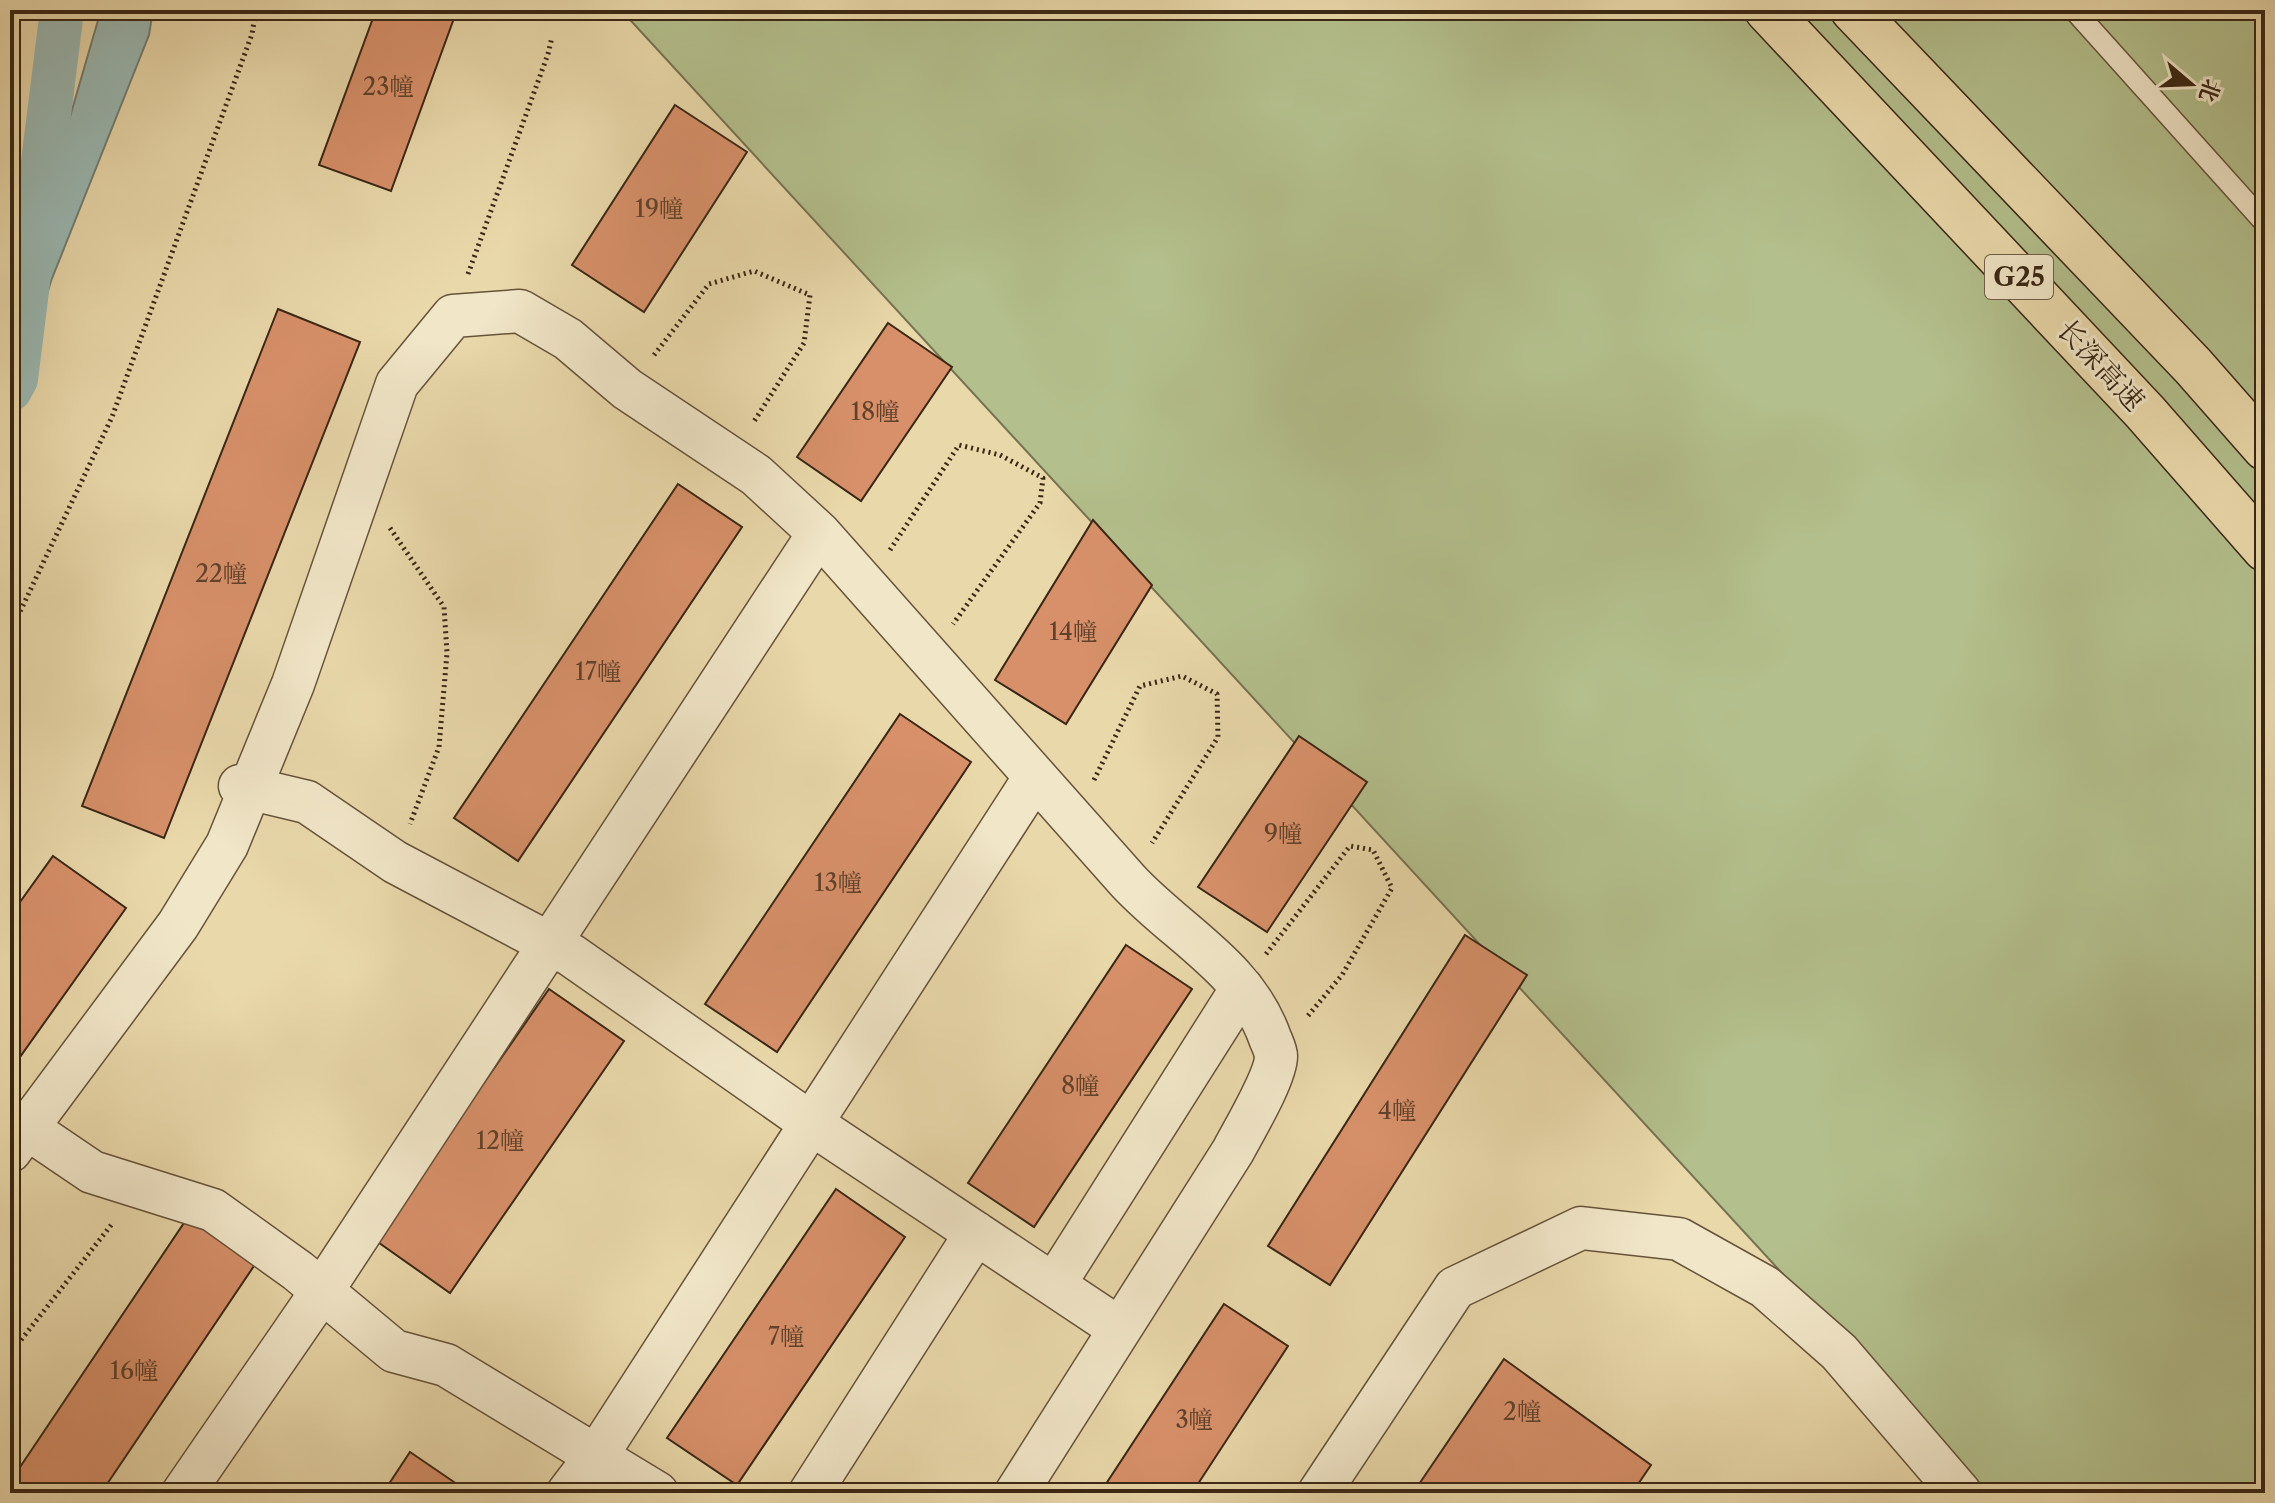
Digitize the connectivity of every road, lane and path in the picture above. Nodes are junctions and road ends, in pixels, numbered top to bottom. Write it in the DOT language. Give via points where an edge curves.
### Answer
graph roads {
  1 [pos="256,10"];
  2 [pos="1767,10"];
  3 [pos="1853,10"];
  4 [pos="2074,10"];
  5 [pos="552,37"];
  6 [pos="2265,223"];
  7 [pos="453,316"];
  8 [pos="627,389"];
  9 [pos="2265,448"];
  10 [pos="731,458"];
  11 [pos="361,489"];
  12 [pos="819,533"];
  13 [pos="2265,549"];
  14 [pos="867,586"];
  15 [pos="10,633"];
  16 [pos="929,657"];
  17 [pos="1035,777"];
  18 [pos="245,787"];
  19 [pos="1074,820"];
  20 [pos="395,862"];
  21 [pos="1128,881"];
  22 [pos="548,943"];
  23 [pos="1242,988"];
  24 [pos="1276,1055"];
  25 [pos="812,1124"];
  26 [pos="18,1140"];
  27 [pos="139,1188"];
  28 [pos="976,1233"];
  29 [pos="1054,1285"];
  30 [pos="322,1291"];
  31 [pos="1120,1329"];
  32 [pos="10,1354"];
  33 [pos="597,1455"];
  34 [pos="183,1493"];
  35 [pos="568,1493"];
  36 [pos="657,1493"];
  37 [pos="810,1493"];
  38 [pos="1016,1493"];
  39 [pos="1319,1493"];
  40 [pos="1960,1493"];
  1 -- 15 [label="path" via="252,34 112,417"];
  2 -- 13 [label="highway, 长深高速 / G25" via="2145,412"];
  3 -- 9 [label="highway, G25"];
  4 -- 6 [label="lane"];
  5 -- 7 [label="path"];
  7 -- 8 [label="street" via="520,311 568,339"];
  7 -- 11 [label="street" via="397,384"];
  8 -- 10 [label="street"];
  8 -- 10 [label="path" via="709,284 754,271 810,295 804,343"];
  10 -- 12 [label="street"];
  11 -- 18 [label="street" via="293,684"];
  11 -- 20 [label="path" via="444,607 447,653 439,747"];
  12 -- 14 [label="street"];
  12 -- 22 [label="street"];
  14 -- 16 [label="street"];
  14 -- 16 [label="path" via="959,445 1000,455 1043,478 1040,503"];
  16 -- 17 [label="street"];
  17 -- 19 [label="street"];
  17 -- 25 [label="street"];
  18 -- 20 [label="street" via="307,802"];
  18 -- 26 [label="street" via="227,845 178,925"];
  19 -- 21 [label="street"];
  19 -- 21 [label="path" via="1140,686 1182,676 1217,694 1218,737"];
  20 -- 22 [label="street"];
  21 -- 23 [label="street" via="1221,962"];
  22 -- 25 [label="street"];
  22 -- 30 [label="street"];
  23 -- 24 [label="street" via="1261,1012"];
  23 -- 24 [label="path" via="1350,846 1373,850 1392,888 1342,975"];
  23 -- 29 [label="street"];
  24 -- 31 [label="street" via="1262,1098 1233,1151"];
  25 -- 28 [label="street"];
  25 -- 33 [label="street"];
  26 -- 27 [label="street"];
  27 -- 30 [label="street" via="213,1210"];
  27 -- 32 [label="path"];
  28 -- 29 [label="street"];
  28 -- 37 [label="street"];
  29 -- 31 [label="street"];
  30 -- 33 [label="street" via="394,1351 446,1365"];
  30 -- 34 [label="street"];
  31 -- 38 [label="street"];
  33 -- 35 [label="street"];
  33 -- 36 [label="street"];
  39 -- 40 [label="street" via="1455,1288 1581,1228 1679,1239 1765,1287 1839,1352"];
}
